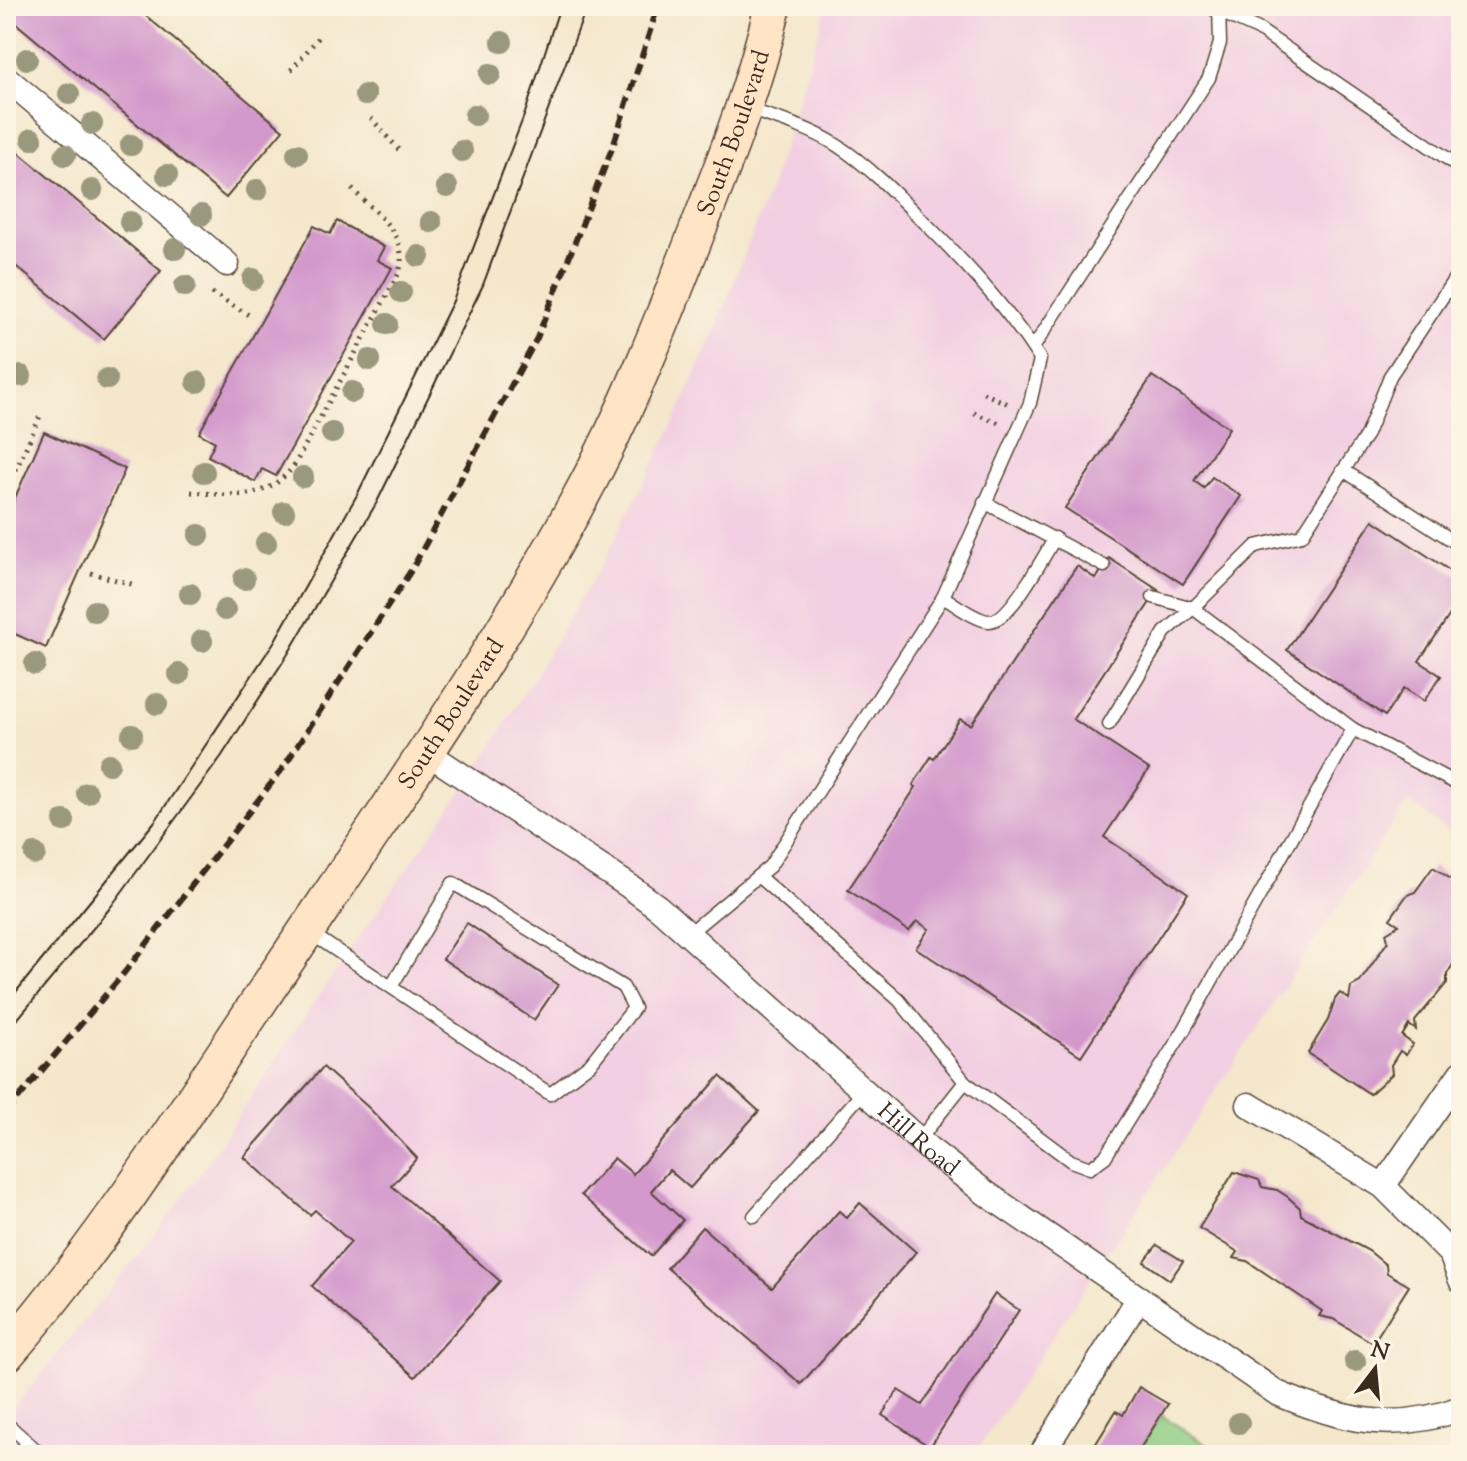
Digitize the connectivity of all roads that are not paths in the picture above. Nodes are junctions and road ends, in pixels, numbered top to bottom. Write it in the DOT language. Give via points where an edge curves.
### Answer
graph roads {
  1 [pos="773,6"];
  2 [pos="1206,6"];
  3 [pos="1219,9"];
  4 [pos="6,78"];
  5 [pos="744,108"];
  6 [pos="1461,168"];
  7 [pos="227,264"];
  8 [pos="1461,269"];
  9 [pos="1033,348"];
  10 [pos="1343,470"];
  11 [pos="984,502"];
  12 [pos="1055,538"];
  13 [pos="1461,546"];
  14 [pos="1104,566"];
  15 [pos="943,597"];
  16 [pos="1153,597"];
  17 [pos="1193,608"];
  18 [pos="1109,724"];
  19 [pos="1353,729"];
  20 [pos="426,752"];
  21 [pos="1461,786"];
  22 [pos="758,876"];
  23 [pos="306,930"];
  24 [pos="688,934"];
  25 [pos="391,987"];
  26 [pos="1461,1073"];
  27 [pos="965,1082"];
  28 [pos="864,1091"];
  29 [pos="1249,1105"];
  30 [pos="919,1140"];
  31 [pos="1383,1186"];
  32 [pos="754,1216"];
  33 [pos="1461,1280"];
  34 [pos="1139,1298"];
  35 [pos="6,1354"];
  36 [pos="1461,1408"];
  37 [pos="6,1423"];
  38 [pos="28,1443"];
  39 [pos="17,1455"];
  40 [pos="42,1455"];
  41 [pos="1041,1455"];
  1 -- 5 [label="main road, South Boulevard"];
  2 -- 3 [label="lane"];
  3 -- 6 [label="lane" via="1258,29"];
  3 -- 9 [label="lane" via="1220,43 1209,78"];
  4 -- 7 [label="street"];
  5 -- 9 [label="lane" via="836,145 880,179 956,253"];
  5 -- 20 [label="main road, South Boulevard" via="655,341 590,479 522,600"];
  8 -- 10 [label="lane" via="1390,376 1367,434"];
  9 -- 11 [label="lane" via="1040,359 1026,411"];
  10 -- 13 [label="lane"];
  10 -- 17 [label="lane" via="1302,535 1256,546"];
  11 -- 12 [label="lane"];
  11 -- 15 [label="lane"];
  12 -- 14 [label="lane"];
  12 -- 15 [label="lane" via="997,620 986,621"];
  15 -- 22 [label="lane" via="770,866"];
  16 -- 17 [label="lane"];
  17 -- 18 [label="lane" via="1165,632"];
  17 -- 19 [label="lane"];
  19 -- 21 [label="lane"];
  19 -- 27 [label="lane" via="1184,1030 1105,1157 1090,1168 1071,1161"];
  20 -- 23 [label="main road, South Boulevard"];
  20 -- 24 [label="street, Hill Road" via="629,886"];
  22 -- 24 [label="lane"];
  22 -- 27 [label="lane" via="899,1000"];
  23 -- 25 [label="lane"];
  23 -- 35 [label="main road, South Boulevard" via="78,1266"];
  24 -- 28 [label="street, Hill Road"];
  25 -- 25 [label="lane" via="550,1094 590,1064 634,1008 623,987 453,883"];
  26 -- 31 [label="street"];
  27 -- 30 [label="lane"];
  28 -- 30 [label="street, Hill Road"];
  28 -- 32 [label="lane"];
  29 -- 31 [label="street"];
  30 -- 34 [label="street, Hill Road" via="987,1194"];
  31 -- 33 [label="street" via="1451,1254"];
  34 -- 36 [label="street, Hill Road" via="1277,1393 1323,1412 1369,1421 1409,1420"];
  34 -- 41 [label="street"];
  37 -- 38 [label="lane"];
  38 -- 39 [label="lane"];
  38 -- 40 [label="lane"];
}
